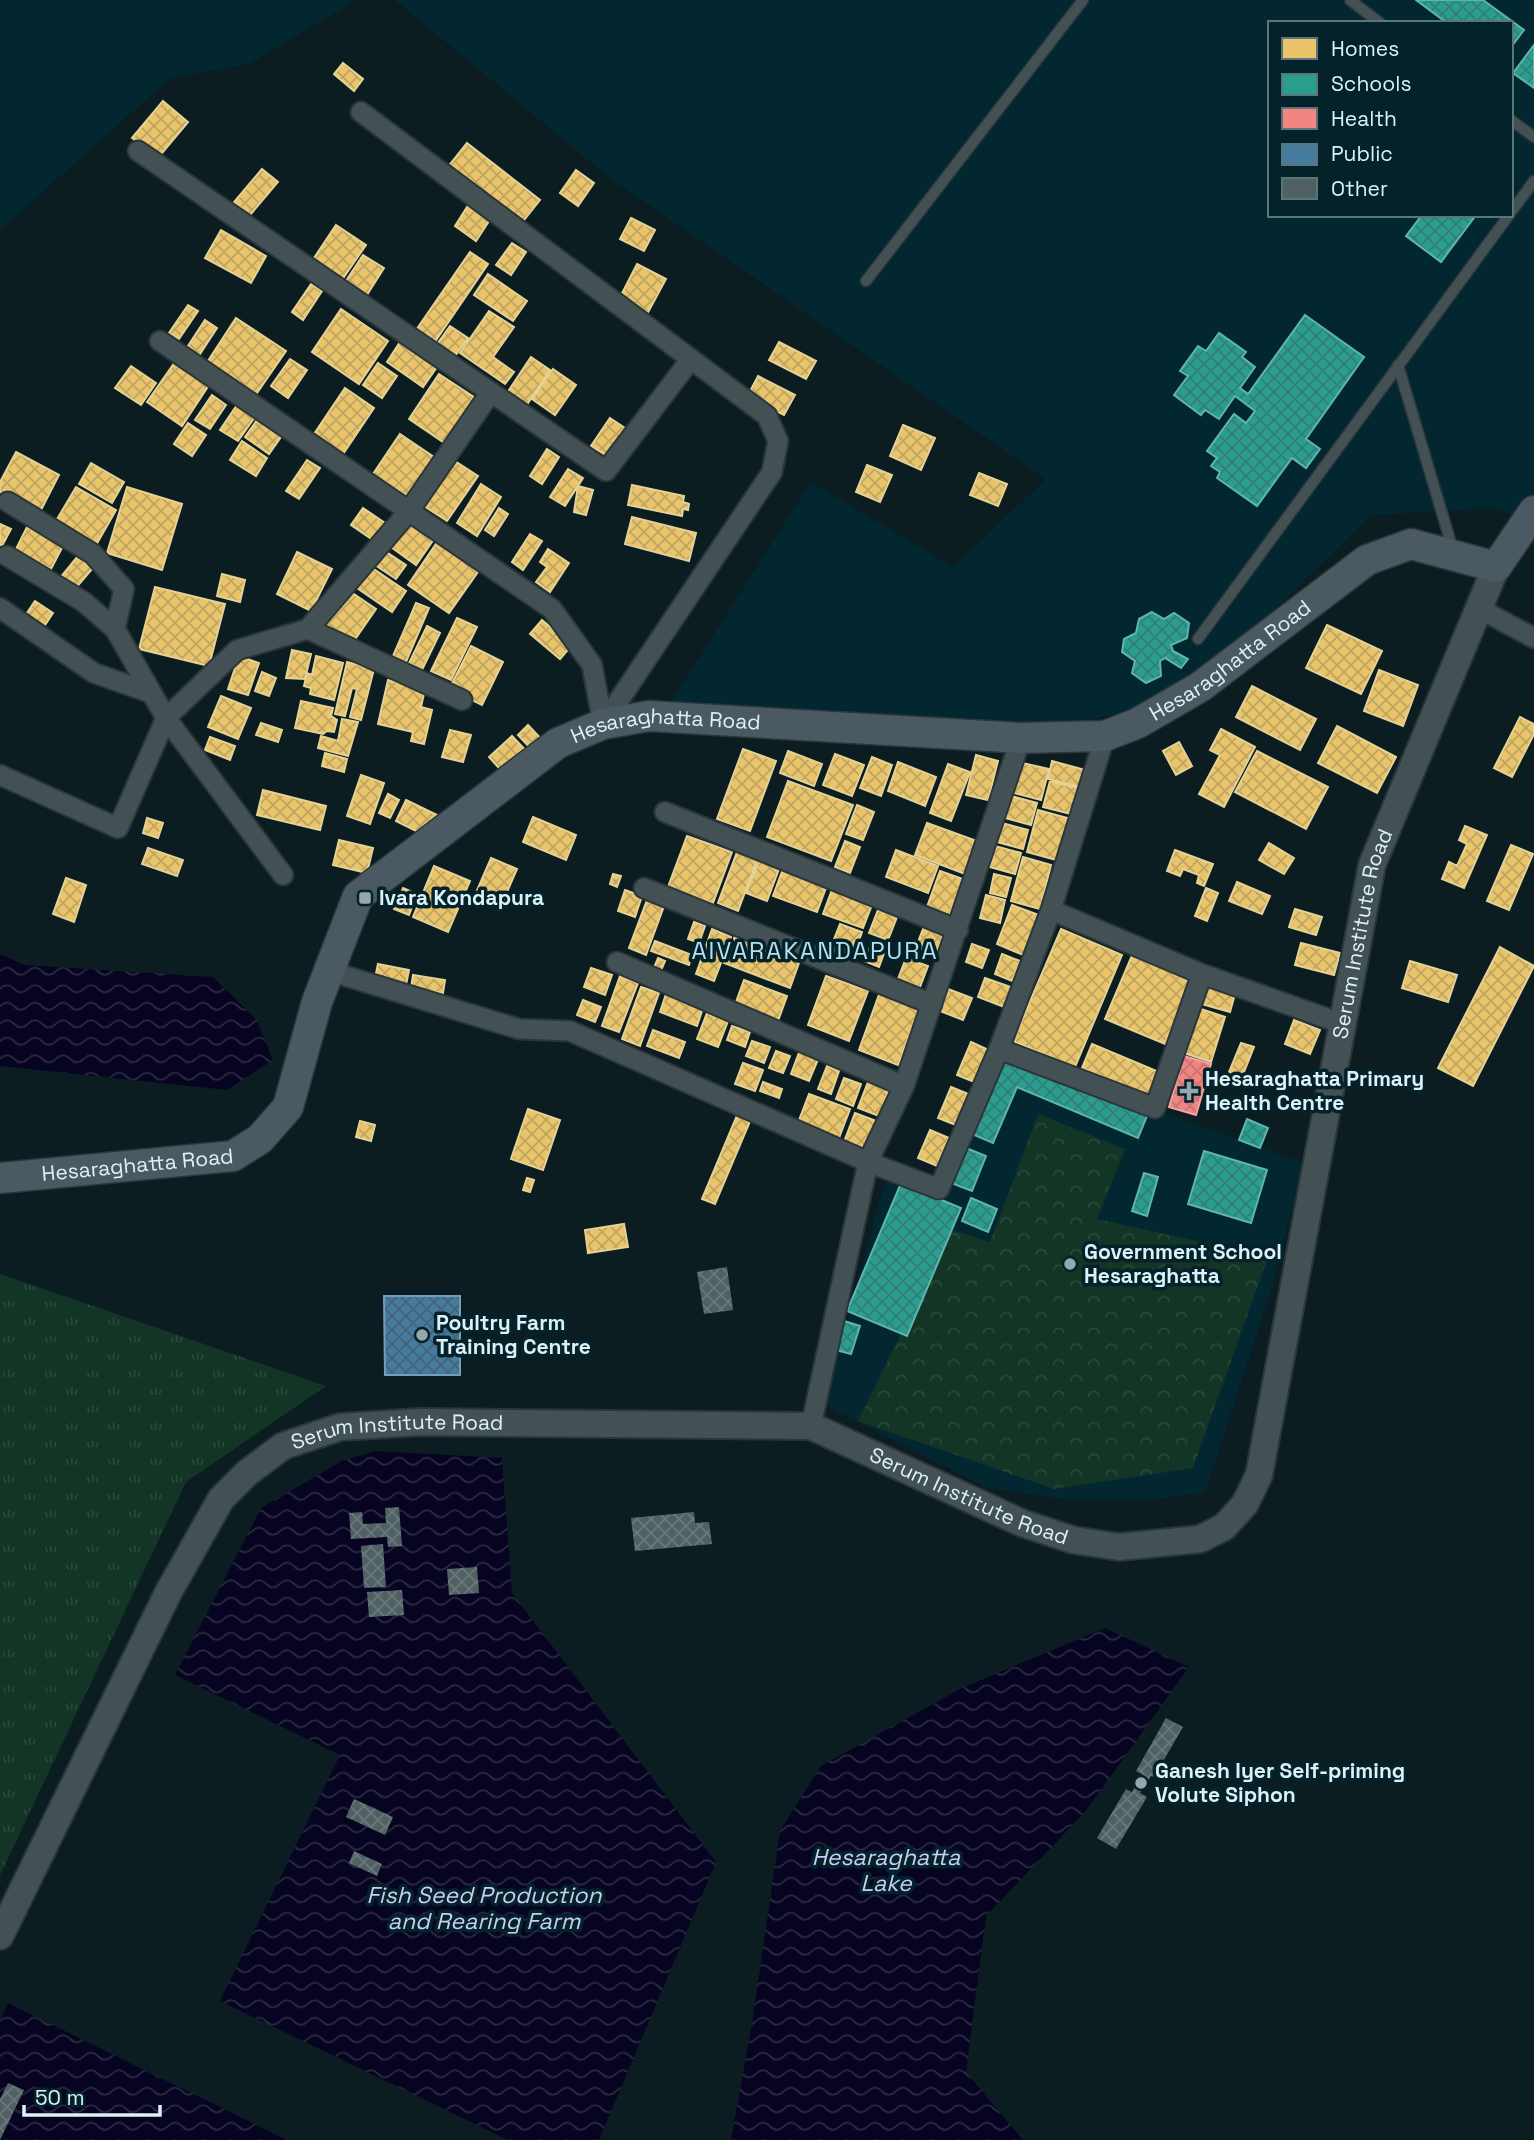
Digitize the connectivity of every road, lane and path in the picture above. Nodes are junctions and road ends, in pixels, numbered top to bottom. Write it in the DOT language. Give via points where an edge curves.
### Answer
graph roads {
  1 [pos="1083,0"];
  2 [pos="1350,0"];
  3 [pos="1378,21"];
  4 [pos="360,112"];
  5 [pos="1513,121"];
  6 [pos="1534,137"];
  7 [pos="138,151"];
  8 [pos="1534,181"];
  9 [pos="1513,209"];
  10 [pos="1507,217"];
  11 [pos="866,281"];
  12 [pos="160,341"];
  13 [pos="691,359"];
  14 [pos="1398,365"];
  15 [pos="491,392"];
  16 [pos="8,502"];
  17 [pos="409,511"];
  18 [pos="1534,511"];
  19 [pos="1454,554"];
  20 [pos="7,556"];
  21 [pos="1496,567"];
  22 [pos="0,608"];
  23 [pos="1480,609"];
  24 [pos="115,629"];
  25 [pos="308,629"];
  26 [pos="1534,638"];
  27 [pos="1198,639"];
  28 [pos="151,692"];
  29 [pos="462,700"];
  30 [pos="166,718"];
  31 [pos="603,724"];
  32 [pos="1105,736"];
  33 [pos="1021,738"];
  34 [pos="0,775"];
  35 [pos="665,812"];
  36 [pos="283,875"];
  37 [pos="644,888"];
  38 [pos="1051,910"];
  39 [pos="958,930"];
  40 [pos="617,962"];
  41 [pos="329,971"];
  42 [pos="1202,974"];
  43 [pos="932,1004"];
  44 [pos="1343,1024"];
  45 [pos="999,1049"];
  46 [pos="904,1086"];
  47 [pos="868,1162"];
  48 [pos="0,1178"];
  49 [pos="811,1426"];
  50 [pos="0,1936"];
  1 -- 11 [label="lane"];
  2 -- 3 [label="lane"];
  4 -- 13 [label="street"];
  5 -- 6 [label="lane"];
  7 -- 15 [label="street"];
  8 -- 9 [label="lane"];
  10 -- 14 [label="lane"];
  12 -- 17 [label="street"];
  13 -- 15 [label="street" via="606,471"];
  13 -- 31 [label="street" via="767,416 778,441 772,472"];
  14 -- 19 [label="lane"];
  14 -- 27 [label="lane"];
  15 -- 17 [label="street"];
  16 -- 24 [label="street" via="93,554 124,589"];
  17 -- 25 [label="street"];
  17 -- 31 [label="street" via="552,609 592,665"];
  18 -- 21 [label="main road"];
  19 -- 21 [label="main road, Hesaraghatta Road"];
  19 -- 32 [label="main road, Hesaraghatta Road" via="1411,544 1367,560 1200,687 1138,723"];
  20 -- 24 [label="street" via="84,602"];
  21 -- 23 [label="main road, Serum Institute Road"];
  22 -- 28 [label="street" via="94,673"];
  23 -- 26 [label="street"];
  23 -- 44 [label="main road, Serum Institute Road" via="1373,865"];
  24 -- 28 [label="street"];
  25 -- 29 [label="street"];
  25 -- 30 [label="street" via="237,650"];
  28 -- 30 [label="street"];
  30 -- 34 [label="street" via="118,828"];
  30 -- 36 [label="street"];
  31 -- 33 [label="main road, Hesaraghatta Road" via="649,716"];
  31 -- 41 [label="main road, Hesaraghatta Road" via="558,743 358,896"];
  32 -- 33 [label="main road, Hesaraghatta Road"];
  32 -- 38 [label="street"];
  33 -- 39 [label="street"];
  35 -- 39 [label="street"];
  37 -- 43 [label="street"];
  38 -- 42 [label="street"];
  38 -- 45 [label="street"];
  39 -- 43 [label="street"];
  40 -- 46 [label="street"];
  41 -- 47 [label="street" via="519,1029 570,1031"];
  41 -- 48 [label="main road, Hesaraghatta Road" via="288,1107 260,1139 233,1156"];
  42 -- 44 [label="street"];
  42 -- 45 [label="street" via="1155,1108"];
  43 -- 46 [label="street"];
  44 -- 49 [label="main road, Serum Institute Road" via="1259,1475 1245,1504 1224,1527 1200,1539 1119,1547 1073,1540 1021,1523"];
  45 -- 47 [label="street" via="939,1189"];
  46 -- 47 [label="street"];
  47 -- 49 [label="street"];
  49 -- 50 [label="main road, Serum Institute Road" via="420,1422 340,1427 283,1446 221,1499 168,1593"];
}
